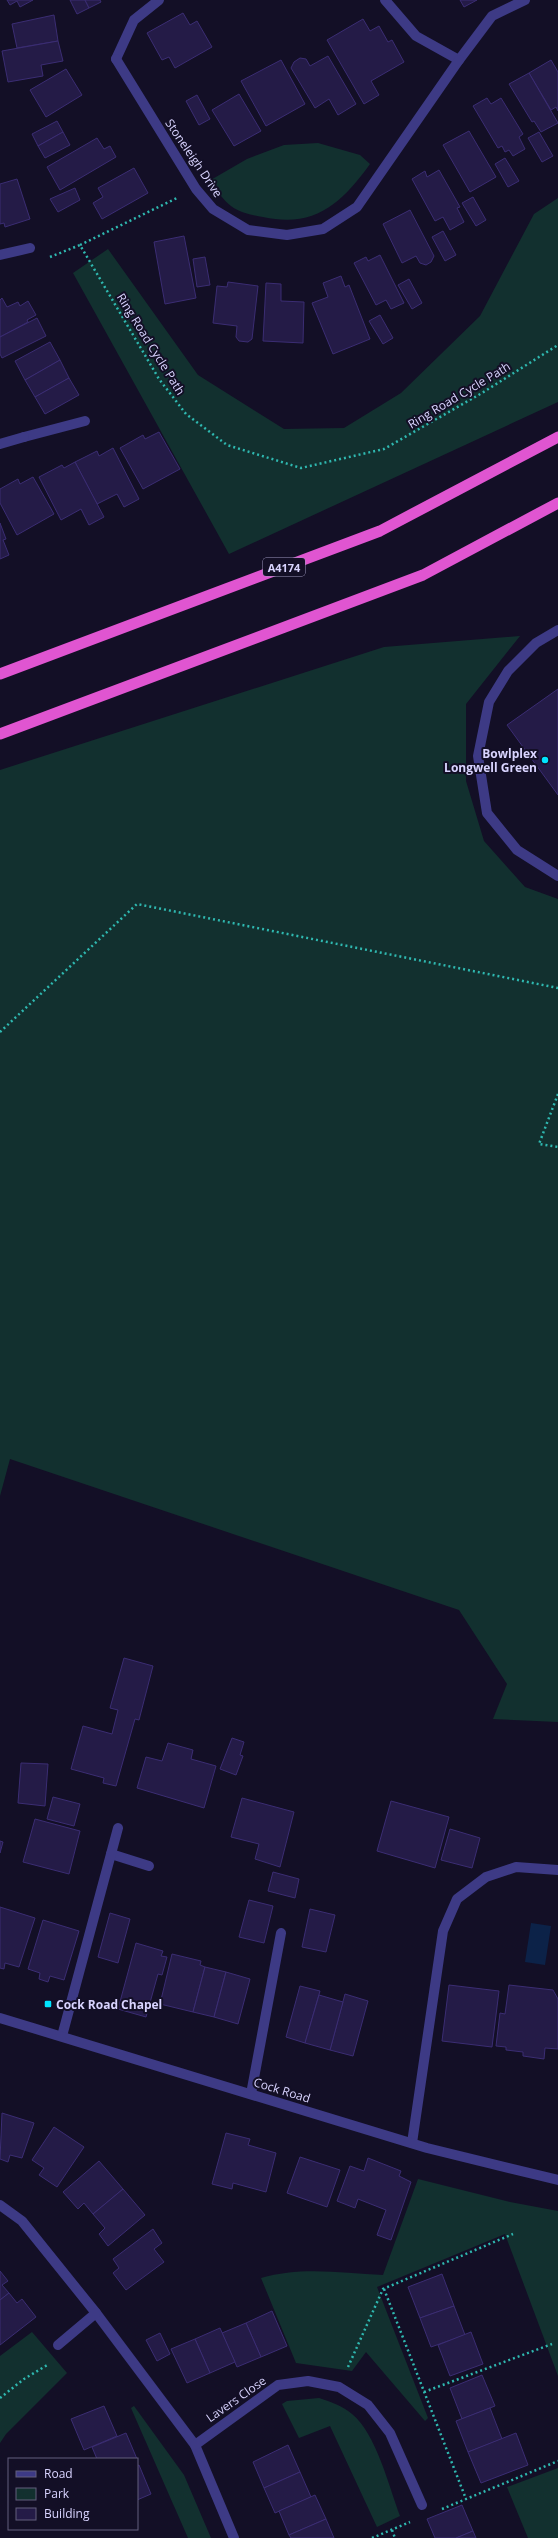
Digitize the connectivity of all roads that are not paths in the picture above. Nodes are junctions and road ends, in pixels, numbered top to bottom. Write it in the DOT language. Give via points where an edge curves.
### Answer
graph roads {
  1 [pos="159,0"];
  2 [pos="385,0"];
  3 [pos="524,0"];
  4 [pos="459,60"];
  5 [pos="30,248"];
  6 [pos="0,255"];
  7 [pos="85,421"];
  8 [pos="558,437"];
  9 [pos="0,444"];
  10 [pos="558,503"];
  11 [pos="558,630"];
  12 [pos="0,674"];
  13 [pos="0,734"];
  14 [pos="558,876"];
  15 [pos="118,1828"];
  16 [pos="111,1854"];
  17 [pos="149,1866"];
  18 [pos="558,1870"];
  19 [pos="281,1932"];
  20 [pos="0,2018"];
  21 [pos="62,2036"];
  22 [pos="251,2094"];
  23 [pos="412,2144"];
  24 [pos="558,2180"];
  25 [pos="0,2205"];
  26 [pos="96,2313"];
  27 [pos="58,2345"];
  28 [pos="195,2444"];
  29 [pos="422,2505"];
  30 [pos="234,2538"];
  1 -- 4 [label="street, Stoneleigh Drive" via="134,20 116,59 196,189 213,209 248,230 287,235 323,229 357,207"];
  2 -- 4 [label="street" via="416,36"];
  3 -- 4 [label="street, Stoneleigh Drive" via="492,16"];
  5 -- 6 [label="street"];
  7 -- 9 [label="street"];
  8 -- 12 [label="highway, A4174" via="380,531"];
  10 -- 13 [label="highway" via="423,575"];
  11 -- 14 [label="street" via="536,643 508,671 489,702 478,756 487,813 517,850"];
  15 -- 16 [label="street"];
  16 -- 17 [label="street"];
  16 -- 21 [label="street"];
  18 -- 23 [label="street" via="516,1867 486,1877 458,1899 443,1931"];
  19 -- 22 [label="street"];
  20 -- 21 [label="street, Cock Road"];
  21 -- 22 [label="street, Cock Road"];
  22 -- 23 [label="street, Cock Road"];
  23 -- 24 [label="street, Cock Road"];
  25 -- 26 [label="street" via="22,2221"];
  26 -- 27 [label="street"];
  26 -- 28 [label="street"];
  28 -- 29 [label="street, Lavers Close" via="278,2385 308,2381 339,2387 368,2405 390,2433"];
  28 -- 30 [label="street"];
}
